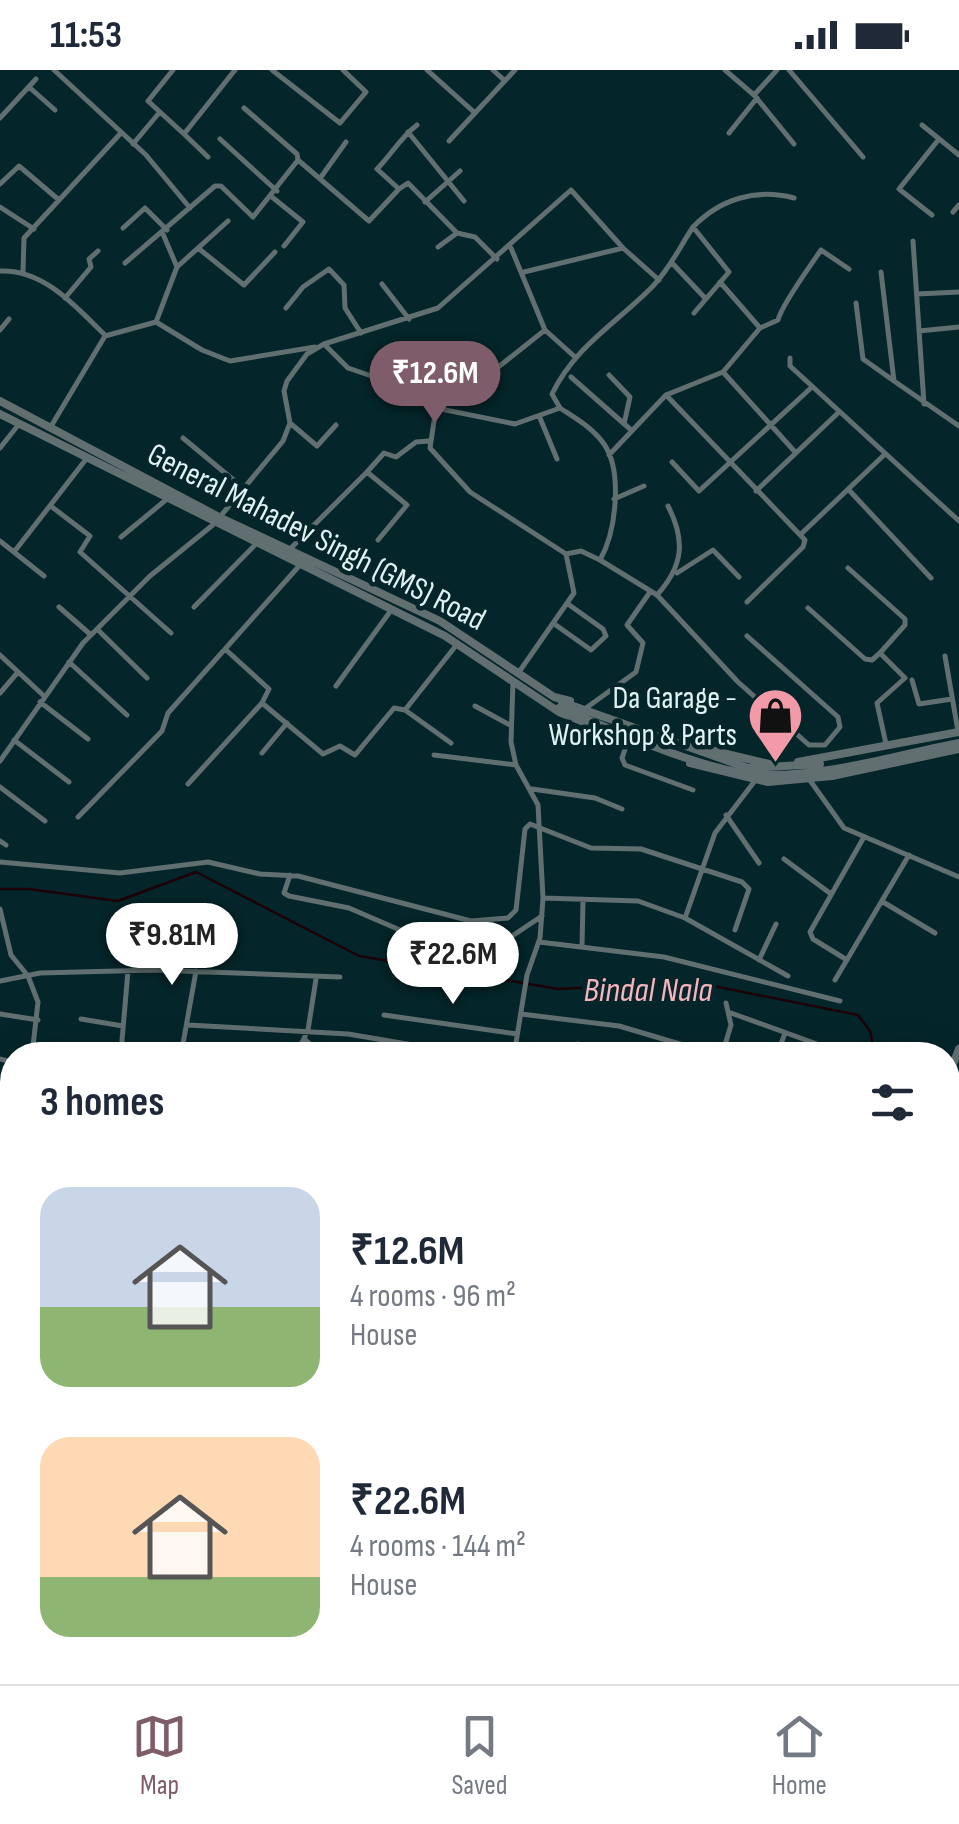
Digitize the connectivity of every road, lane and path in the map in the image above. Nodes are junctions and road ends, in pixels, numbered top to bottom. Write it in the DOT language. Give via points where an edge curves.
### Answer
graph roads {
  1 [pos="54,70"];
  2 [pos="173,70"];
  3 [pos="235,70"];
  4 [pos="272,70"];
  5 [pos="343,70"];
  6 [pos="427,70"];
  7 [pos="493,70"];
  8 [pos="515,70"];
  9 [pos="725,70"];
  10 [pos="778,70"];
  11 [pos="789,70"];
  12 [pos="804,70"];
  13 [pos="797,77"];
  14 [pos="36,79"];
  15 [pos="505,82"];
  16 [pos="29,88"];
  17 [pos="755,96"];
  18 [pos="244,108"];
  19 [pos="55,110"];
  20 [pos="159,113"];
  21 [pos="475,113"];
  22 [pos="0,118"];
  23 [pos="418,125"];
  24 [pos="922,125"];
  25 [pos="408,132"];
  26 [pos="729,132"];
  27 [pos="121,134"];
  28 [pos="184,134"];
  29 [pos="939,138"];
  30 [pos="220,139"];
  31 [pos="449,141"];
  32 [pos="346,142"];
  33 [pos="133,144"];
  34 [pos="794,144"];
  35 [pos="959,154"];
  36 [pos="208,157"];
  37 [pos="863,157"];
  38 [pos="298,160"];
  39 [pos="460,171"];
  40 [pos="322,176"];
  41 [pos="448,182"];
  42 [pos="0,184"];
  43 [pos="399,189"];
  44 [pos="274,194"];
  45 [pos="794,198"];
  46 [pos="58,200"];
  47 [pos="464,200"];
  48 [pos="425,202"];
  49 [pos="959,205"];
  50 [pos="0,208"];
  51 [pos="190,208"];
  52 [pos="953,212"];
  53 [pos="932,215"];
  54 [pos="228,221"];
  55 [pos="693,227"];
  56 [pos="123,228"];
  57 [pos="34,229"];
  58 [pos="165,232"];
  59 [pos="457,233"];
  60 [pos="913,241"];
  61 [pos="284,246"];
  62 [pos="438,247"];
  63 [pos="198,248"];
  64 [pos="511,248"];
  65 [pos="623,248"];
  66 [pos="98,250"];
  67 [pos="275,252"];
  68 [pos="497,260"];
  69 [pos="125,263"];
  70 [pos="673,264"];
  71 [pos="176,267"];
  72 [pos="849,270"];
  73 [pos="0,271"];
  74 [pos="23,272"];
  75 [pos="524,272"];
  76 [pos="881,272"];
  77 [pos="658,280"];
  78 [pos="720,282"];
  79 [pos="382,284"];
  80 [pos="959,292"];
  81 [pos="917,294"];
  82 [pos="65,298"];
  83 [pos="705,298"];
  84 [pos="856,303"];
  85 [pos="286,308"];
  86 [pos="694,314"];
  87 [pos="9,318"];
  88 [pos="409,319"];
  89 [pos="156,322"];
  90 [pos="959,327"];
  91 [pos="760,328"];
  92 [pos="0,330"];
  93 [pos="545,330"];
  94 [pos="919,331"];
  95 [pos="361,333"];
  96 [pos="105,336"];
  97 [pos="324,344"];
  98 [pos="314,348"];
  99 [pos="575,357"];
  100 [pos="790,358"];
  101 [pos="723,372"];
  102 [pos="609,375"];
  103 [pos="571,376"];
  104 [pos="894,382"];
  105 [pos="812,388"];
  106 [pos="666,395"];
  107 [pos="0,402"];
  108 [pos="924,404"];
  109 [pos="436,408"];
  110 [pos="560,408"];
  111 [pos="839,412"];
  112 [pos="0,414"];
  113 [pos="540,418"];
  114 [pos="18,424"];
  115 [pos="290,424"];
  116 [pos="336,424"];
  117 [pos="624,424"];
  118 [pos="770,426"];
  119 [pos="959,426"];
  120 [pos="50,428"];
  121 [pos="630,429"];
  122 [pos="183,438"];
  123 [pos="431,441"];
  124 [pos="0,448"];
  125 [pos="796,453"];
  126 [pos="884,455"];
  127 [pos="609,456"];
  128 [pos="86,458"];
  129 [pos="557,459"];
  130 [pos="672,462"];
  131 [pos="729,462"];
  132 [pos="367,472"];
  133 [pos="644,486"];
  134 [pos="242,487"];
  135 [pos="848,490"];
  136 [pos="756,491"];
  137 [pos="166,499"];
  138 [pos="614,499"];
  139 [pos="668,506"];
  140 [pos="52,507"];
  141 [pos="216,520"];
  142 [pos="959,521"];
  143 [pos="801,534"];
  144 [pos="120,537"];
  145 [pos="378,540"];
  146 [pos="0,541"];
  147 [pos="256,544"];
  148 [pos="289,550"];
  149 [pos="14,552"];
  150 [pos="566,554"];
  151 [pos="600,560"];
  152 [pos="300,565"];
  153 [pos="848,568"];
  154 [pos="675,575"];
  155 [pos="44,576"];
  156 [pos="739,577"];
  157 [pos="931,578"];
  158 [pos="654,593"];
  159 [pos="129,597"];
  160 [pos="747,602"];
  161 [pos="568,604"];
  162 [pos="194,607"];
  163 [pos="59,608"];
  164 [pos="808,608"];
  165 [pos="392,609"];
  166 [pos="553,623"];
  167 [pos="94,632"];
  168 [pos="170,633"];
  169 [pos="747,636"];
  170 [pos="458,643"];
  171 [pos="225,649"];
  172 [pos="880,653"];
  173 [pos="945,656"];
  174 [pos="2,660"];
  175 [pos="69,662"];
  176 [pos="18,672"];
  177 [pos="516,675"];
  178 [pos="147,678"];
  179 [pos="912,680"];
  180 [pos="336,686"];
  181 [pos="0,693"];
  182 [pos="42,699"];
  183 [pos="952,699"];
  184 [pos="262,703"];
  185 [pos="556,703"];
  186 [pos="475,706"];
  187 [pos="586,708"];
  188 [pos="405,710"];
  189 [pos="127,715"];
  190 [pos="286,723"];
  191 [pos="510,725"];
  192 [pos="934,737"];
  193 [pos="88,738"];
  194 [pos="959,738"];
  195 [pos="14,740"];
  196 [pos="628,741"];
  197 [pos="451,742"];
  198 [pos="886,746"];
  199 [pos="262,753"];
  200 [pos="936,754"];
  201 [pos="434,756"];
  202 [pos="0,761"];
  203 [pos="516,765"];
  204 [pos="808,779"];
  205 [pos="69,782"];
  206 [pos="754,782"];
  207 [pos="188,784"];
  208 [pos="0,787"];
  209 [pos="532,789"];
  210 [pos="693,790"];
  211 [pos="622,809"];
  212 [pos="726,815"];
  213 [pos="78,817"];
  214 [pos="45,821"];
  215 [pos="537,826"];
  216 [pos="864,838"];
  217 [pos="908,856"];
  218 [pos="784,858"];
  219 [pos="0,862"];
  220 [pos="759,863"];
  221 [pos="701,869"];
  222 [pos="290,875"];
  223 [pos="959,877"];
  224 [pos="831,894"];
  225 [pos="543,898"];
  226 [pos="583,901"];
  227 [pos="883,902"];
  228 [pos="0,910"];
  229 [pos="542,916"];
  230 [pos="685,918"];
  231 [pos="776,924"];
  232 [pos="735,930"];
  233 [pos="935,933"];
  234 [pos="539,942"];
  235 [pos="582,946"];
  236 [pos="0,952"];
  237 [pos="11,955"];
  238 [pos="758,960"];
  239 [pos="847,960"];
  240 [pos="128,971"];
  241 [pos="196,972"];
  242 [pos="28,976"];
  243 [pos="788,976"];
  244 [pos="340,977"];
  245 [pos="316,979"];
  246 [pos="835,980"];
  247 [pos="0,981"];
  248 [pos="726,1002"];
  249 [pos="840,1002"];
  250 [pos="731,1013"];
  251 [pos="0,1014"];
  252 [pos="521,1014"];
  253 [pos="384,1015"];
  254 [pos="80,1019"];
  255 [pos="38,1020"];
  256 [pos="188,1025"];
  257 [pos="123,1026"];
  258 [pos="308,1030"];
  259 [pos="785,1033"];
  260 [pos="517,1034"];
  261 [pos="304,1039"];
  262 [pos="34,1042"];
  263 [pos="122,1042"];
  264 [pos="184,1042"];
  265 [pos="302,1042"];
  266 [pos="307,1042"];
  267 [pos="387,1042"];
  268 [pos="516,1042"];
  269 [pos="675,1042"];
  270 [pos="723,1042"];
  271 [pos="782,1042"];
  272 [pos="810,1042"];
  1 -- 27 [label="street"];
  2 -- 20 [label="street" via="148,98"];
  3 -- 28 [label="street"];
  4 -- 5 [label="street" via="340,123 366,92"];
  6 -- 21 [label="street"];
  7 -- 15 [label="street"];
  8 -- 15 [label="street"];
  9 -- 17 [label="street"];
  10 -- 17 [label="street"];
  11 -- 13 [label="street"];
  12 -- 13 [label="street"];
  13 -- 37 [label="street"];
  14 -- 16 [label="street"];
  15 -- 21 [label="street"];
  16 -- 19 [label="street"];
  16 -- 22 [label="street"];
  17 -- 26 [label="street"];
  17 -- 34 [label="street"];
  18 -- 38 [label="street"];
  20 -- 28 [label="street"];
  20 -- 33 [label="street"];
  21 -- 31 [label="street"];
  23 -- 25 [label="street"];
  24 -- 29 [label="street"];
  25 -- 41 [label="street"];
  25 -- 43 [label="street" via="378,169"];
  27 -- 33 [label="street"];
  27 -- 46 [label="street"];
  28 -- 36 [label="street"];
  29 -- 35 [label="street"];
  29 -- 53 [label="street" via="899,189"];
  30 -- 44 [label="street"];
  32 -- 40 [label="street"];
  33 -- 51 [label="street"];
  38 -- 40 [label="street"];
  38 -- 44 [label="street"];
  39 -- 41 [label="street"];
  40 -- 43 [label="street" via="367,222"];
  41 -- 47 [label="street"];
  41 -- 48 [label="street"];
  42 -- 46 [label="street" via="19,166"];
  43 -- 48 [label="street" via="408,182"];
  44 -- 51 [label="street" via="254,217 218,185"];
  44 -- 61 [label="street" via="303,222"];
  45 -- 55 [label="street" via="759,192 712,211"];
  46 -- 57 [label="street"];
  48 -- 59 [label="street"];
  49 -- 52 [label="street"];
  50 -- 57 [label="street"];
  51 -- 58 [label="street"];
  54 -- 63 [label="street"];
  55 -- 70 [label="street"];
  55 -- 78 [label="street" via="729,270"];
  56 -- 58 [label="street" via="145,208"];
  57 -- 74 [label="street" via="22,243"];
  58 -- 69 [label="street"];
  58 -- 71 [label="street"];
  59 -- 62 [label="street"];
  59 -- 68 [label="street" via="475,236"];
  60 -- 81 [label="street"];
  63 -- 67 [label="street" via="244,286"];
  63 -- 71 [label="street"];
  64 -- 65 [label="street" via="571,190"];
  64 -- 68 [label="street"];
  64 -- 75 [label="street"];
  65 -- 75 [label="street"];
  65 -- 77 [label="street"];
  66 -- 82 [label="street"];
  68 -- 88 [label="street" via="453,299"];
  70 -- 77 [label="street"];
  70 -- 83 [label="street"];
  71 -- 89 [label="street"];
  72 -- 91 [label="street" via="822,250 778,320"];
  73 -- 74 [label="street"];
  74 -- 82 [label="street"];
  75 -- 93 [label="street"];
  76 -- 104 [label="street"];
  77 -- 99 [label="street"];
  78 -- 83 [label="street"];
  78 -- 91 [label="street"];
  79 -- 88 [label="street"];
  80 -- 81 [label="street"];
  81 -- 94 [label="street"];
  82 -- 96 [label="street"];
  83 -- 86 [label="street"];
  84 -- 104 [label="street" via="863,358"];
  85 -- 95 [label="street" via="329,269 344,285 346,308"];
  87 -- 92 [label="street"];
  88 -- 95 [label="street"];
  89 -- 96 [label="street"];
  89 -- 98 [label="street" via="230,361"];
  90 -- 94 [label="street"];
  91 -- 101 [label="street"];
  93 -- 99 [label="street"];
  93 -- 109 [label="street" via="482,380 452,377"];
  94 -- 108 [label="street"];
  95 -- 97 [label="street"];
  96 -- 120 [label="street"];
  97 -- 98 [label="street"];
  97 -- 109 [label="street" via="348,368"];
  98 -- 115 [label="street" via="286,380"];
  99 -- 110 [label="street" via="552,394"];
  100 -- 105 [label="street"];
  101 -- 106 [label="street"];
  101 -- 118 [label="street"];
  102 -- 117 [label="street" via="630,397"];
  103 -- 117 [label="street"];
  104 -- 108 [label="street"];
  105 -- 111 [label="street"];
  105 -- 118 [label="street"];
  106 -- 121 [label="street"];
  106 -- 131 [label="street"];
  107 -- 120 [label="street, General Mahadev Singh (GMS) Road"];
  108 -- 119 [label="street"];
  109 -- 113 [label="street" via="514,424"];
  109 -- 123 [label="street"];
  110 -- 113 [label="street"];
  110 -- 127 [label="street" via="596,434"];
  111 -- 125 [label="street"];
  111 -- 126 [label="street"];
  112 -- 114 [label="street"];
  113 -- 129 [label="street"];
  114 -- 124 [label="street"];
  114 -- 128 [label="street"];
  115 -- 116 [label="street" via="316,446"];
  115 -- 134 [label="street"];
  117 -- 121 [label="street"];
  118 -- 125 [label="street"];
  118 -- 131 [label="street"];
  120 -- 141 [label="street, General Mahadev Singh (GMS) Road"];
  121 -- 127 [label="street"];
  122 -- 134 [label="street"];
  123 -- 132 [label="street" via="416,442 396,457 384,454"];
  123 -- 150 [label="street" via="432,453 470,492"];
  125 -- 136 [label="street"];
  126 -- 135 [label="street"];
  126 -- 142 [label="street"];
  127 -- 138 [label="street"];
  128 -- 137 [label="street"];
  128 -- 140 [label="street"];
  130 -- 131 [label="street" via="700,491"];
  131 -- 136 [label="street"];
  132 -- 145 [label="street" via="408,505"];
  132 -- 148 [label="street"];
  133 -- 138 [label="street"];
  134 -- 141 [label="street"];
  135 -- 143 [label="street"];
  135 -- 157 [label="street"];
  136 -- 143 [label="street"];
  137 -- 141 [label="street"];
  137 -- 144 [label="street"];
  138 -- 151 [label="street" via="614,531"];
  139 -- 154 [label="street" via="680,534"];
  140 -- 149 [label="street"];
  140 -- 159 [label="street" via="90,536 79,550"];
  141 -- 147 [label="street"];
  141 -- 148 [label="street, General Mahadev Singh (GMS) Road"];
  141 -- 159 [label="street"];
  143 -- 160 [label="street" via="803,547"];
  146 -- 149 [label="street"];
  147 -- 152 [label="street"];
  147 -- 162 [label="street"];
  148 -- 177 [label="street, General Mahadev Singh (GMS) Road" via="440,622"];
  149 -- 155 [label="street"];
  150 -- 151 [label="street" via="580,551"];
  150 -- 161 [label="street" via="576,587"];
  151 -- 158 [label="street"];
  152 -- 165 [label="street"];
  152 -- 171 [label="street"];
  153 -- 172 [label="street" via="905,618"];
  154 -- 156 [label="street" via="712,550"];
  154 -- 158 [label="street"];
  158 -- 169 [label="street" via="767,709 810,745 825,745 840,727 838,716"];
  158 -- 187 [label="street" via="627,625 643,644 636,672"];
  159 -- 167 [label="street"];
  159 -- 168 [label="street"];
  161 -- 166 [label="street"];
  161 -- 166 [label="street" via="606,636 591,650"];
  163 -- 167 [label="street"];
  164 -- 172 [label="street" via="865,659"];
  165 -- 170 [label="street"];
  165 -- 180 [label="street"];
  166 -- 177 [label="street"];
  167 -- 175 [label="street"];
  167 -- 178 [label="street"];
  170 -- 177 [label="street"];
  170 -- 188 [label="street"];
  171 -- 184 [label="street" via="269,688"];
  171 -- 213 [label="street" via="168,713 162,731"];
  172 -- 198 [label="street" via="905,678 877,704"];
  173 -- 183 [label="street"];
  174 -- 176 [label="street"];
  175 -- 182 [label="street"];
  175 -- 189 [label="street"];
  176 -- 181 [label="street"];
  176 -- 182 [label="street"];
  177 -- 185 [label="street, General Mahadev Singh (GMS) Road"];
  177 -- 191 [label="street"];
  179 -- 183 [label="street" via="919,704"];
  182 -- 193 [label="street"];
  182 -- 195 [label="street"];
  183 -- 194 [label="street"];
  184 -- 190 [label="street"];
  184 -- 207 [label="street"];
  185 -- 187 [label="street, General Mahadev Singh (GMS) Road"];
  185 -- 194 [label="street, bridge" via="763,770"];
  185 -- 196 [label="street, General Mahadev Singh (GMS) Road"];
  186 -- 191 [label="street"];
  187 -- 198 [label="street, General Mahadev Singh (GMS) Road" via="766,764"];
  188 -- 190 [label="street" via="394,708 356,755 340,746 324,754"];
  188 -- 197 [label="street"];
  190 -- 199 [label="street"];
  191 -- 203 [label="street"];
  192 -- 194 [label="street, General Mahadev Singh (GMS) Road"];
  192 -- 198 [label="street, General Mahadev Singh (GMS) Road"];
  192 -- 200 [label="street"];
  194 -- 200 [label="street, General Mahadev Singh (GMS) Road"];
  195 -- 202 [label="street"];
  195 -- 205 [label="street"];
  196 -- 206 [label="street, General Mahadev Singh (GMS) Road"];
  196 -- 210 [label="street" via="625,765"];
  200 -- 204 [label="street, General Mahadev Singh (GMS) Road"];
  201 -- 203 [label="street"];
  203 -- 209 [label="street"];
  204 -- 206 [label="street, General Mahadev Singh (GMS) Road"];
  204 -- 216 [label="street" via="837,822"];
  206 -- 212 [label="street"];
  208 -- 214 [label="street"];
  209 -- 211 [label="street" via="596,798"];
  209 -- 215 [label="street"];
  212 -- 220 [label="street"];
  212 -- 221 [label="street"];
  215 -- 221 [label="street" via="592,848 641,849"];
  215 -- 222 [label="street" via="525,828 516,910 498,920 458,918"];
  215 -- 225 [label="street"];
  216 -- 217 [label="street"];
  216 -- 224 [label="street"];
  217 -- 223 [label="street"];
  217 -- 227 [label="street"];
  218 -- 224 [label="street"];
  219 -- 222 [label="street" via="120,872 208,862"];
  221 -- 230 [label="street"];
  221 -- 232 [label="street" via="748,886"];
  222 -- 229 [label="street" via="284,892 289,896 348,908 448,949 494,948"];
  224 -- 239 [label="street" via="810,936"];
  225 -- 226 [label="street"];
  225 -- 229 [label="street"];
  226 -- 230 [label="street" via="638,901"];
  226 -- 235 [label="street"];
  227 -- 233 [label="street"];
  227 -- 239 [label="street"];
  228 -- 237 [label="street"];
  229 -- 234 [label="street"];
  230 -- 238 [label="street"];
  231 -- 238 [label="street"];
  234 -- 235 [label="street"];
  234 -- 252 [label="street"];
  235 -- 249 [label="street" via="708,966"];
  236 -- 237 [label="street"];
  237 -- 242 [label="street"];
  238 -- 243 [label="street"];
  239 -- 246 [label="street"];
  240 -- 241 [label="street"];
  240 -- 242 [label="street"];
  240 -- 257 [label="street"];
  241 -- 245 [label="street"];
  241 -- 256 [label="street"];
  242 -- 247 [label="street"];
  242 -- 255 [label="street"];
  244 -- 245 [label="street"];
  245 -- 258 [label="street"];
  248 -- 250 [label="street"];
  250 -- 259 [label="street"];
  250 -- 270 [label="street"];
  251 -- 255 [label="street"];
  252 -- 260 [label="street"];
  252 -- 269 [label="street" via="620,1026"];
  253 -- 260 [label="street"];
  254 -- 257 [label="street"];
  255 -- 262 [label="street"];
  256 -- 258 [label="street"];
  256 -- 264 [label="street"];
  257 -- 263 [label="street"];
  258 -- 261 [label="street"];
  258 -- 267 [label="street"];
  259 -- 271 [label="street"];
  259 -- 272 [label="street"];
  260 -- 268 [label="street"];
  261 -- 265 [label="street"];
  261 -- 266 [label="street"];
}
